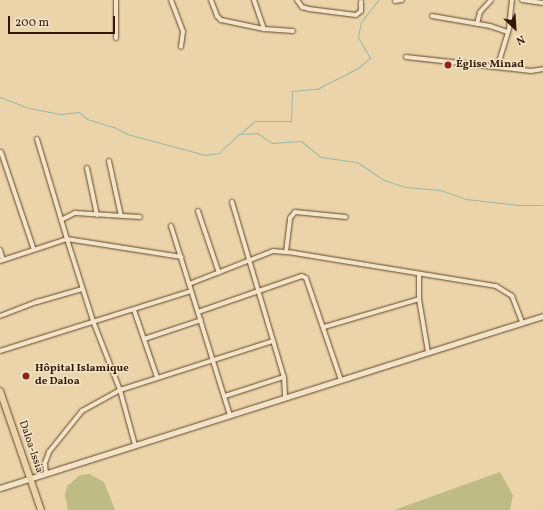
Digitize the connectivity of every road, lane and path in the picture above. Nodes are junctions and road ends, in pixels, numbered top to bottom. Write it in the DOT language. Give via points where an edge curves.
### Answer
graph roads {
  1 [pos="116,0"];
  2 [pos="171,0"];
  3 [pos="211,0"];
  4 [pos="254,0"];
  5 [pos="297,0"];
  6 [pos="402,0"];
  7 [pos="491,0"];
  8 [pos="512,0"];
  9 [pos="523,0"];
  10 [pos="360,2"];
  11 [pos="395,2"];
  12 [pos="543,3"];
  13 [pos="432,16"];
  14 [pos="477,24"];
  15 [pos="264,29"];
  16 [pos="294,31"];
  17 [pos="507,32"];
  18 [pos="116,38"];
  19 [pos="181,47"];
  20 [pos="406,57"];
  21 [pos="498,65"];
  22 [pos="543,69"];
  23 [pos="37,138"];
  24 [pos="1,152"];
  25 [pos="109,161"];
  26 [pos="87,168"];
  27 [pos="232,202"];
  28 [pos="198,211"];
  29 [pos="97,215"];
  30 [pos="121,216"];
  31 [pos="140,217"];
  32 [pos="346,217"];
  33 [pos="61,220"];
  34 [pos="171,226"];
  35 [pos="67,239"];
  36 [pos="0,250"];
  37 [pos="34,250"];
  38 [pos="286,252"];
  39 [pos="182,258"];
  40 [pos="2,261"];
  41 [pos="250,262"];
  42 [pos="219,273"];
  43 [pos="419,275"];
  44 [pos="189,284"];
  45 [pos="82,289"];
  46 [pos="192,291"];
  47 [pos="259,291"];
  48 [pos="419,299"];
  49 [pos="134,310"];
  50 [pos="198,312"];
  51 [pos="0,316"];
  52 [pos="543,316"];
  53 [pos="201,320"];
  54 [pos="93,321"];
  55 [pos="522,322"];
  56 [pos="324,327"];
  57 [pos="144,339"];
  58 [pos="273,341"];
  59 [pos="0,350"];
  60 [pos="428,352"];
  61 [pos="214,361"];
  62 [pos="157,377"];
  63 [pos="284,377"];
  64 [pos="341,380"];
  65 [pos="120,390"];
  66 [pos="0,391"];
  67 [pos="224,396"];
  68 [pos="285,398"];
  69 [pos="230,415"];
  70 [pos="135,445"];
  71 [pos="46,473"];
  72 [pos="30,479"];
  73 [pos="0,488"];
  74 [pos="41,510"];
  1 -- 18 [label="street"];
  2 -- 19 [label="street" via="184,32"];
  3 -- 15 [label="street" via="217,16 222,20"];
  4 -- 15 [label="street"];
  5 -- 10 [label="street" via="302,7 309,9 356,16 361,11"];
  6 -- 11 [label="street"];
  7 -- 14 [label="street" via="480,12"];
  8 -- 17 [label="street"];
  9 -- 12 [label="street"];
  13 -- 14 [label="street"];
  14 -- 17 [label="street"];
  15 -- 16 [label="street"];
  17 -- 21 [label="street"];
  20 -- 21 [label="street"];
  21 -- 22 [label="street" via="530,71"];
  23 -- 33 [label="street"];
  24 -- 37 [label="street"];
  25 -- 30 [label="street"];
  26 -- 29 [label="street"];
  27 -- 41 [label="street"];
  28 -- 42 [label="street"];
  29 -- 30 [label="street"];
  29 -- 33 [label="street" via="75,213"];
  30 -- 31 [label="street"];
  32 -- 38 [label="street" via="295,212 290,218"];
  33 -- 35 [label="street"];
  34 -- 39 [label="street"];
  35 -- 37 [label="street"];
  35 -- 39 [label="street"];
  35 -- 45 [label="street"];
  36 -- 40 [label="street"];
  37 -- 40 [label="street"];
  38 -- 41 [label="street" via="273,251"];
  38 -- 43 [label="street"];
  39 -- 44 [label="street"];
  41 -- 42 [label="street"];
  41 -- 47 [label="street"];
  42 -- 44 [label="street"];
  43 -- 48 [label="street"];
  43 -- 55 [label="street" via="501,288 512,296"];
  44 -- 46 [label="street"];
  45 -- 51 [label="street" via="36,302"];
  45 -- 54 [label="street"];
  46 -- 49 [label="street"];
  46 -- 50 [label="street"];
  47 -- 50 [label="street"];
  47 -- 56 [label="street" via="302,276 306,278"];
  47 -- 58 [label="street"];
  48 -- 56 [label="street"];
  48 -- 60 [label="street"];
  49 -- 54 [label="street"];
  49 -- 57 [label="street"];
  50 -- 53 [label="street"];
  52 -- 55 [label="street"];
  53 -- 57 [label="street"];
  53 -- 61 [label="street"];
  54 -- 59 [label="street"];
  54 -- 65 [label="street"];
  55 -- 60 [label="street"];
  56 -- 64 [label="street"];
  57 -- 62 [label="street"];
  58 -- 61 [label="street"];
  58 -- 63 [label="street"];
  60 -- 64 [label="street"];
  61 -- 62 [label="street"];
  61 -- 67 [label="street"];
  62 -- 65 [label="street"];
  63 -- 67 [label="street"];
  63 -- 68 [label="street"];
  64 -- 68 [label="street"];
  65 -- 70 [label="street"];
  65 -- 71 [label="street" via="82,411 49,452 45,463"];
  66 -- 72 [label="main road, Daloa-Issia"];
  67 -- 69 [label="street"];
  68 -- 69 [label="street"];
  69 -- 70 [label="street"];
  70 -- 71 [label="street"];
  71 -- 72 [label="street"];
  72 -- 73 [label="street"];
  72 -- 74 [label="main road, Daloa-Issia"];
}
